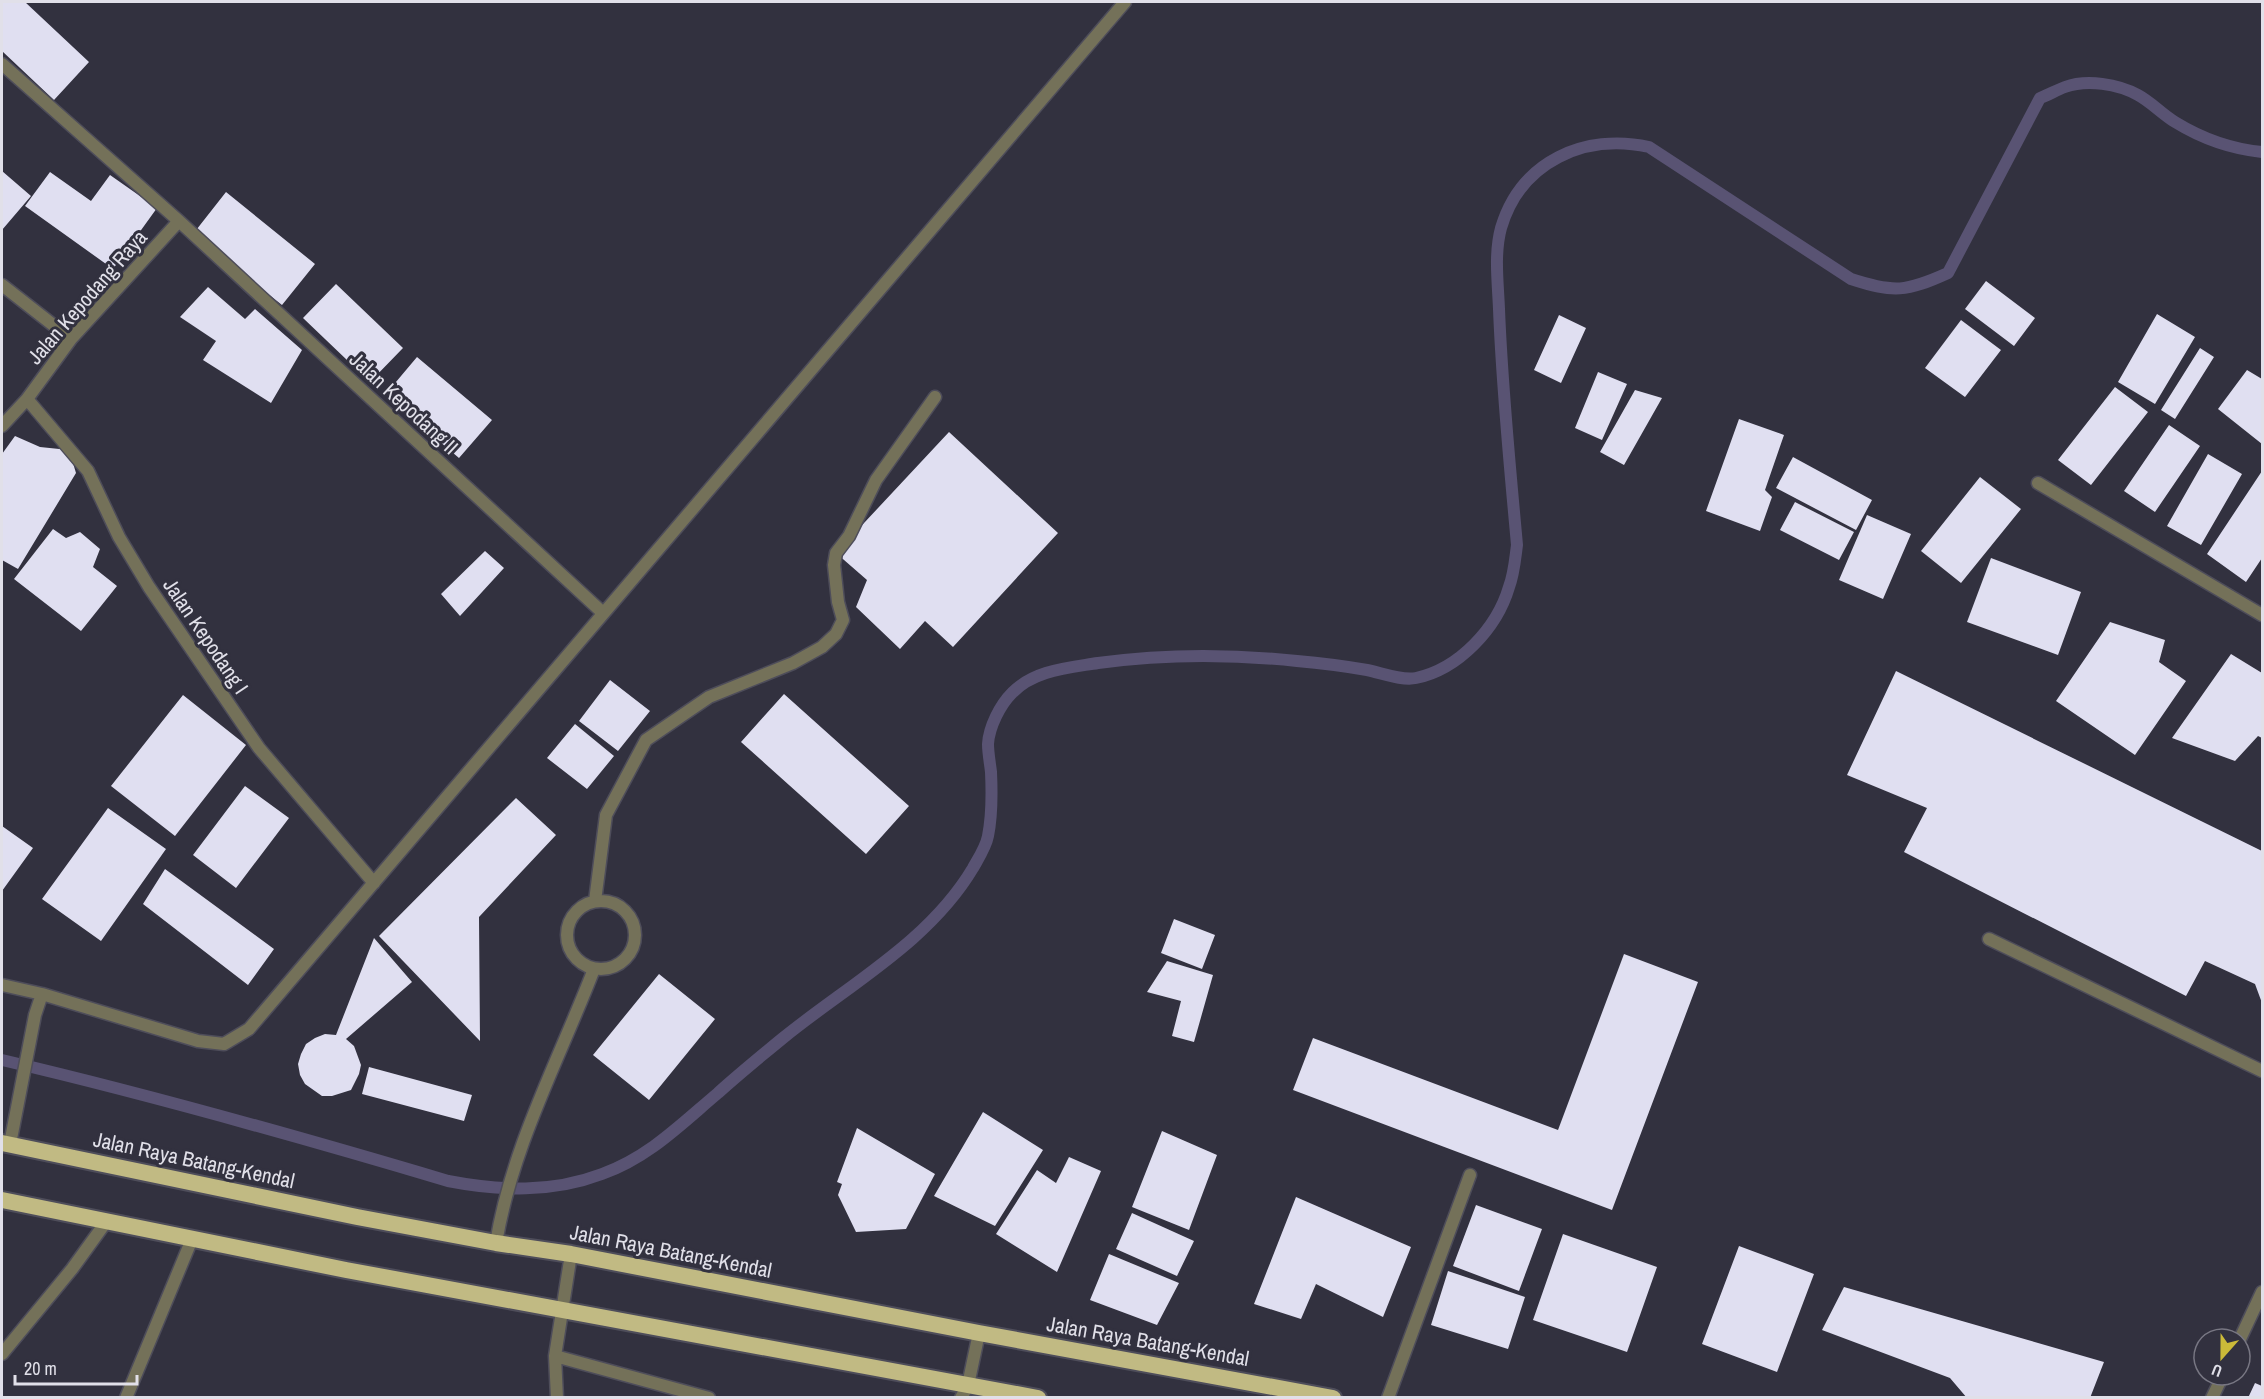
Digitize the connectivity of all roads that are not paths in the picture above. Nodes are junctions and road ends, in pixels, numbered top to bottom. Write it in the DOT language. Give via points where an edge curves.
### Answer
graph roads {
  1 [pos="1125,2"];
  2 [pos="2,64"];
  3 [pos="179,221"];
  4 [pos="2,285"];
  5 [pos="71,339"];
  6 [pos="935,397"];
  7 [pos="27,399"];
  8 [pos="2,426"];
  9 [pos="2038,483"];
  10 [pos="603,613"];
  11 [pos="2262,615"];
  12 [pos="374,883"];
  13 [pos="595,901"];
  14 [pos="1989,939"];
  15 [pos="594,969"];
  16 [pos="2,985"];
  17 [pos="42,994"];
  18 [pos="2262,1071"];
  19 [pos="6,1144"];
  20 [pos="1470,1175"];
  21 [pos="2,1200"];
  22 [pos="106,1222"];
  23 [pos="192,1239"];
  24 [pos="496,1243"];
  25 [pos="571,1254"];
  26 [pos="2262,1292"];
  27 [pos="563,1310"];
  28 [pos="2246,1327"];
  29 [pos="980,1334"];
  30 [pos="2,1354"];
  31 [pos="555,1356"];
  32 [pos="964,1391"];
  33 [pos="126,1398"];
  34 [pos="557,1398"];
  35 [pos="709,1398"];
  36 [pos="1038,1398"];
  37 [pos="1333,1398"];
  38 [pos="1388,1398"];
  1 -- 10 [label="street"];
  2 -- 3 [label="street, Jalan Kepodang II"];
  3 -- 5 [label="street, Jalan Kepodang Raya"];
  3 -- 10 [label="street, Jalan Kepodang II"];
  4 -- 5 [label="street"];
  5 -- 7 [label="street, Jalan Kepodang Raya"];
  6 -- 13 [label="street" via="876,480 849,536 836,553 834,565 843,620 836,634 793,663 709,697 646,740 606,815"];
  7 -- 8 [label="street, Jalan Kepodang Raya"];
  7 -- 12 [label="street, Jalan Kepodang I" via="88,471 148,587 259,748"];
  9 -- 11 [label="street"];
  10 -- 12 [label="street"];
  12 -- 17 [label="street" via="249,1029 224,1044 198,1041"];
  13 -- 15 [label="street" via="573,915 567,928 572,954 581,964"];
  13 -- 15 [label="street" via="622,907 636,930 635,943 620,965"];
  14 -- 18 [label="street"];
  15 -- 24 [label="street" via="530,1121 502,1208"];
  16 -- 17 [label="street"];
  17 -- 19 [label="street"];
  19 -- 24 [label="highway, Jalan Raya Batang-Kendal" via="357,1218"];
  20 -- 38 [label="street"];
  21 -- 22 [label="highway"];
  22 -- 23 [label="highway"];
  22 -- 30 [label="street"];
  23 -- 27 [label="highway"];
  23 -- 33 [label="street"];
  24 -- 25 [label="highway, Jalan Raya Batang-Kendal"];
  25 -- 27 [label="street"];
  25 -- 29 [label="highway, Jalan Raya Batang-Kendal"];
  26 -- 28 [label="street"];
  27 -- 31 [label="street"];
  27 -- 32 [label="highway"];
  29 -- 32 [label="street"];
  29 -- 37 [label="highway, Jalan Raya Batang-Kendal"];
  31 -- 34 [label="street"];
  31 -- 35 [label="street"];
  32 -- 36 [label="highway"];
}
